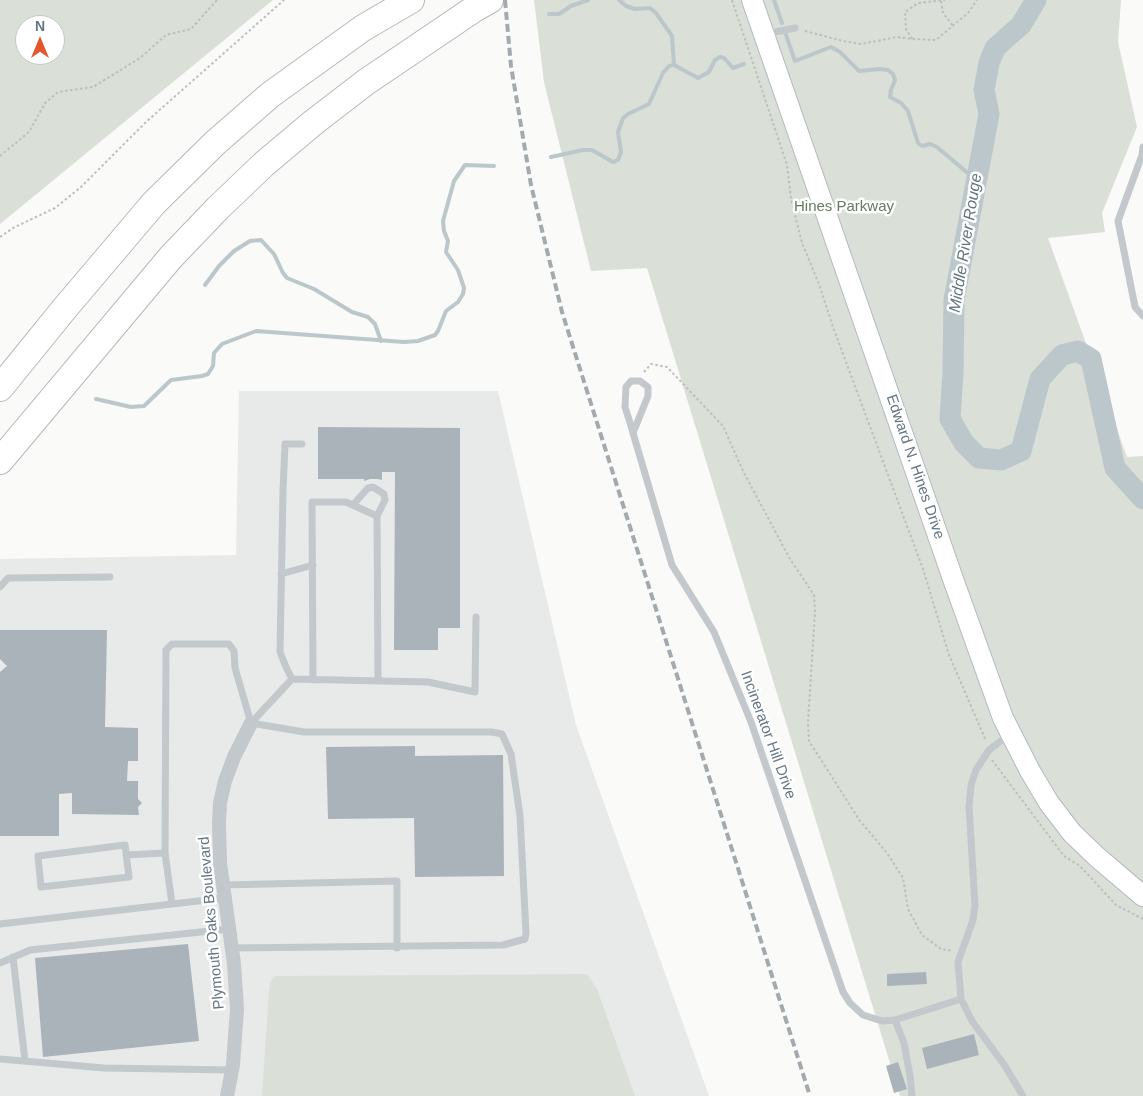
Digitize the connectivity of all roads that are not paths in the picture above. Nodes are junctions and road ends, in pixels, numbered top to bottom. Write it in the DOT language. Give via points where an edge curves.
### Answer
graph roads {
  1 [pos="411,0"];
  2 [pos="490,0"];
  3 [pos="752,0"];
  4 [pos="795,28"];
  5 [pos="765,34"];
  6 [pos="1143,147"];
  7 [pos="65,308"];
  8 [pos="1143,316"];
  9 [pos="0,373"];
  10 [pos="0,388"];
  11 [pos="633,433"];
  12 [pos="302,444"];
  13 [pos="0,461"];
  14 [pos="353,505"];
  15 [pos="377,516"];
  16 [pos="313,565"];
  17 [pos="282,574"];
  18 [pos="110,577"];
  19 [pos="0,587"];
  20 [pos="476,617"];
  21 [pos="292,678"];
  22 [pos="313,680"];
  23 [pos="378,682"];
  24 [pos="251,722"];
  25 [pos="1011,734"];
  26 [pos="165,853"];
  27 [pos="126,855"];
  28 [pos="224,892"];
  29 [pos="1143,896"];
  30 [pos="172,904"];
  31 [pos="0,924"];
  32 [pos="229,929"];
  33 [pos="232,948"];
  34 [pos="397,948"];
  35 [pos="13,957"];
  36 [pos="0,963"];
  37 [pos="961,999"];
  38 [pos="895,1020"];
  39 [pos="0,1060"];
  40 [pos="25,1062"];
  41 [pos="232,1070"];
  42 [pos="227,1096"];
  43 [pos="912,1096"];
  44 [pos="1023,1096"];
  1 -- 7 [label="highway" via="363,28 270,95 215,143 154,203"];
  2 -- 13 [label="highway" via="366,82 258,170 171,257"];
  3 -- 5 [label="street, Edward N. Hines Drive"];
  4 -- 5 [label="lane"];
  5 -- 25 [label="street, Edward N. Hines Drive" via="953,579"];
  6 -- 8 [label="lane" via="1118,221 1136,307"];
  7 -- 9 [label="highway"];
  7 -- 10 [label="highway"];
  11 -- 11 [label="lane, Incinerator Hill Drive" via="625,407 626,387 631,381 640,381 648,387 648,396"];
  11 -- 38 [label="lane, Incinerator Hill Drive" via="672,565 714,632 752,722 843,992 862,1015 882,1021"];
  12 -- 17 [label="lane" via="285,444"];
  14 -- 15 [label="lane"];
  14 -- 15 [label="lane" via="368,488 379,489 385,500"];
  14 -- 16 [label="lane" via="312,502"];
  15 -- 23 [label="lane"];
  16 -- 17 [label="lane"];
  16 -- 22 [label="lane"];
  17 -- 21 [label="lane" via="280,652"];
  18 -- 19 [label="lane" via="8,578"];
  20 -- 23 [label="lane" via="475,692 428,682"];
  21 -- 22 [label="lane"];
  21 -- 24 [label="lane"];
  22 -- 23 [label="lane"];
  24 -- 26 [label="lane" via="235,668 234,651 229,644 172,644 166,650"];
  24 -- 28 [label="street, Plymouth Oaks Boulevard" via="231,765 220,803"];
  24 -- 34 [label="lane" via="304,732 502,734 512,754 520,816 525,940 503,945"];
  25 -- 29 [label="street, Edward N. Hines Drive" via="1049,803 1072,833"];
  25 -- 37 [label="lane" via="988,750 971,785 969,807 975,905 958,962"];
  26 -- 27 [label="lane"];
  26 -- 30 [label="lane"];
  27 -- 27 [label="lane" via="125,844 38,856 41,887 129,877"];
  28 -- 30 [label="lane"];
  28 -- 32 [label="street, Plymouth Oaks Boulevard"];
  28 -- 34 [label="lane" via="397,881"];
  30 -- 31 [label="lane"];
  32 -- 33 [label="street, Plymouth Oaks Boulevard"];
  32 -- 35 [label="lane" via="30,950"];
  33 -- 34 [label="lane"];
  33 -- 41 [label="street, Plymouth Oaks Boulevard" via="237,1009"];
  35 -- 36 [label="lane"];
  35 -- 40 [label="lane"];
  37 -- 38 [label="lane, Incinerator Hill Drive"];
  37 -- 44 [label="lane" via="972,1021"];
  38 -- 43 [label="lane" via="904,1043"];
  39 -- 40 [label="lane"];
  40 -- 41 [label="lane" via="104,1068"];
  41 -- 42 [label="street, Plymouth Oaks Boulevard"];
}
